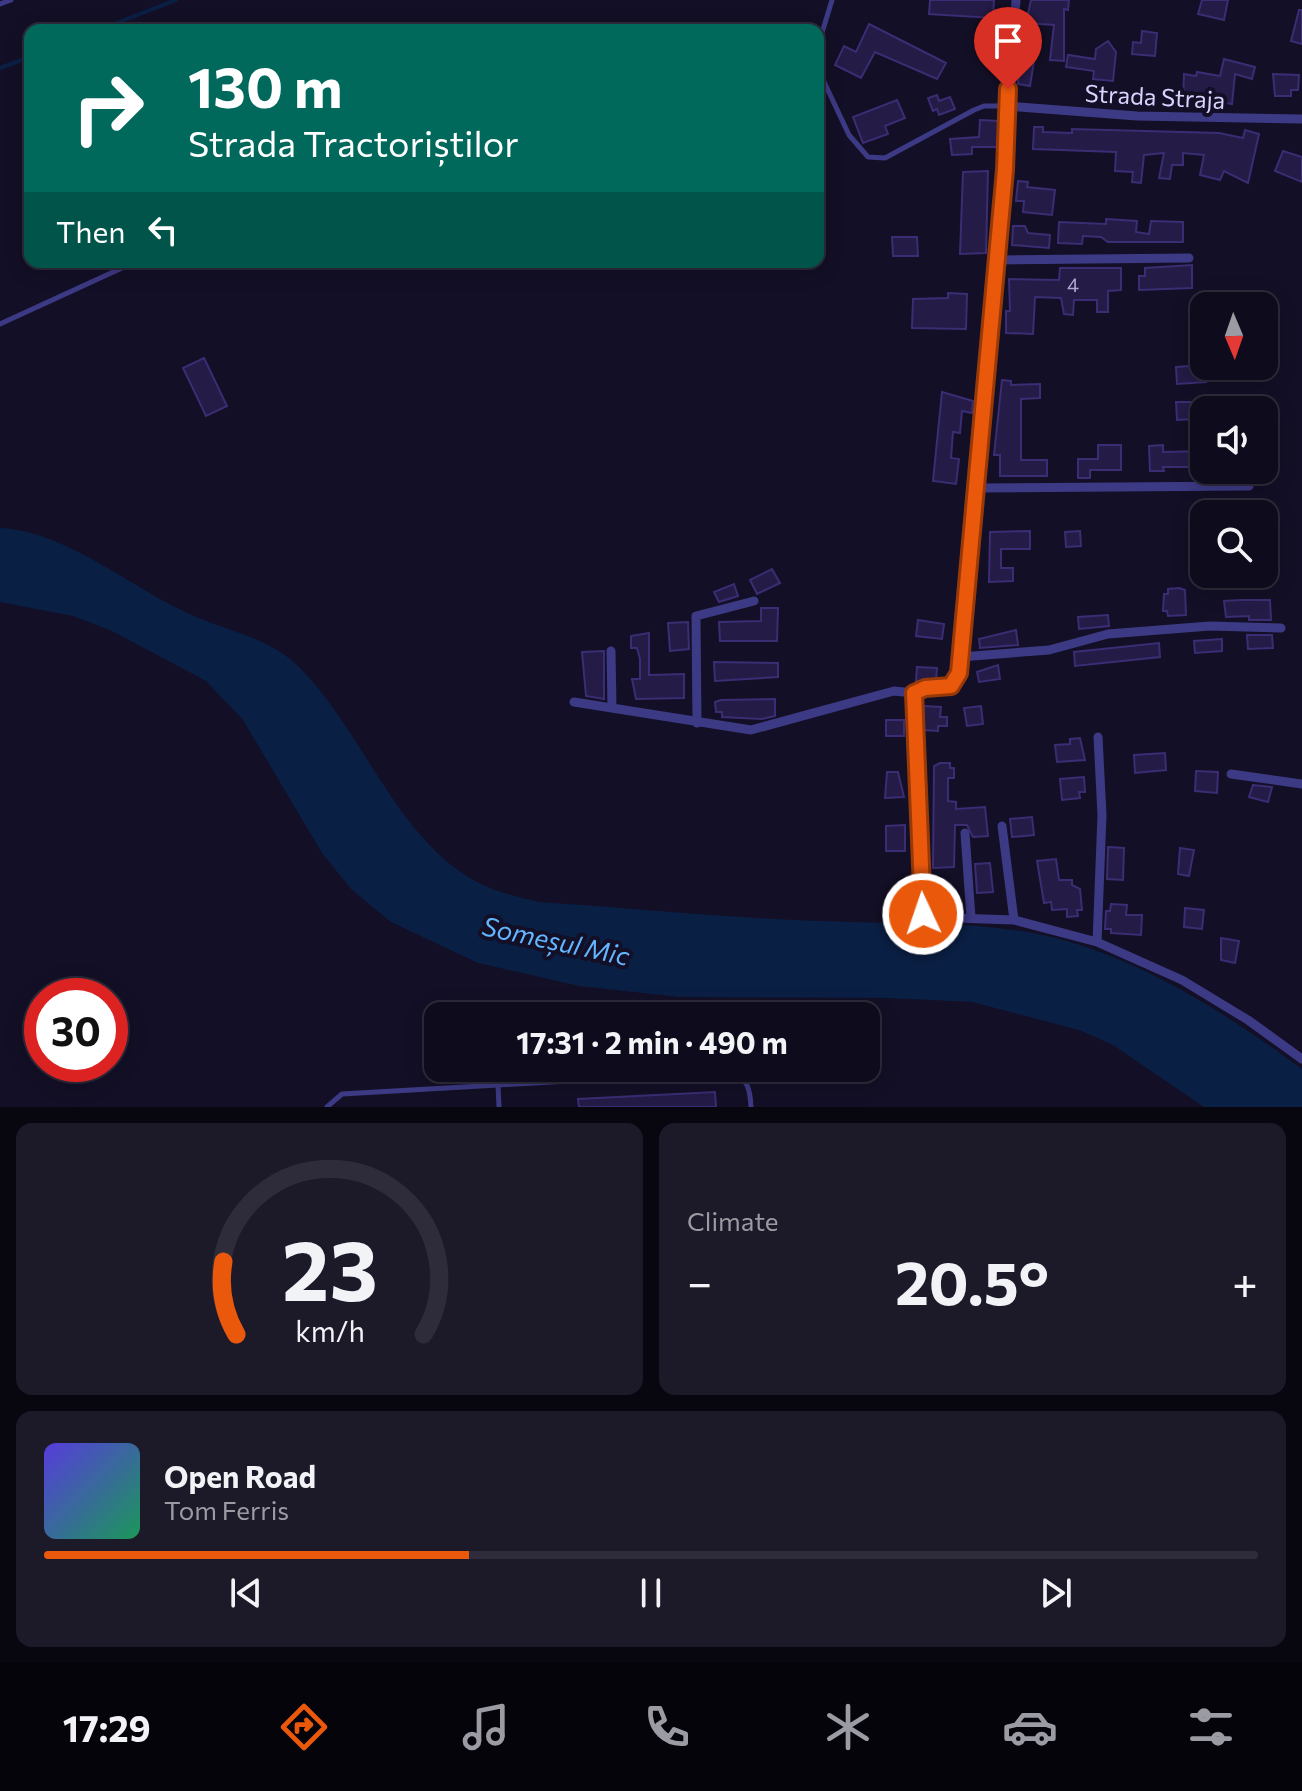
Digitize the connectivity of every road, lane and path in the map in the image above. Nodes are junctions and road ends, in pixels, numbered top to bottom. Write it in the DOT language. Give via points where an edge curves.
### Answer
graph roads {
  1 [pos="11,0"];
  2 [pos="832,0"];
  3 [pos="1016,0"];
  4 [pos="0,4"];
  5 [pos="824,26"];
  6 [pos="824,82"];
  7 [pos="1007,106"];
  8 [pos="1302,119"];
  9 [pos="1189,258"];
  10 [pos="997,260"];
  11 [pos="122,268"];
  12 [pos="0,324"];
  13 [pos="1249,486"];
  14 [pos="976,488"];
  15 [pos="754,601"];
  16 [pos="1281,628"];
  17 [pos="611,651"];
  18 [pos="960,657"];
  19 [pos="914,693"];
  20 [pos="574,702"];
  21 [pos="612,708"];
  22 [pos="697,723"];
  23 [pos="1098,737"];
  24 [pos="1231,774"];
  25 [pos="1302,784"];
  26 [pos="1002,826"];
  27 [pos="965,833"];
  28 [pos="971,918"];
  29 [pos="1014,920"];
  30 [pos="1097,942"];
  31 [pos="1302,1059"];
  32 [pos="498,1085"];
  33 [pos="327,1107"];
  34 [pos="499,1107"];
  35 [pos="751,1107"];
  1 -- 4 [label="lane"];
  2 -- 5 [label="lane"];
  3 -- 7 [label="street"];
  6 -- 7 [label="lane" via="849,135 868,157 885,158 984,106"];
  7 -- 8 [label="street, Strada Straja" via="1137,116"];
  7 -- 10 [label="street"];
  9 -- 10 [label="street"];
  10 -- 14 [label="street"];
  11 -- 12 [label="lane"];
  13 -- 14 [label="street"];
  14 -- 18 [label="street"];
  15 -- 22 [label="street" via="696,616"];
  16 -- 18 [label="street" via="1210,626 1108,634 1049,650"];
  17 -- 21 [label="street"];
  18 -- 19 [label="street" via="956,681"];
  19 -- 22 [label="street" via="894,691 751,730"];
  19 -- 28 [label="street" via="921,909 925,917"];
  20 -- 21 [label="street"];
  21 -- 22 [label="street"];
  23 -- 30 [label="street" via="1102,815"];
  24 -- 25 [label="street"];
  26 -- 29 [label="street"];
  27 -- 28 [label="street"];
  28 -- 29 [label="street"];
  29 -- 30 [label="street"];
  30 -- 31 [label="street" via="1182,980"];
  32 -- 33 [label="lane" via="342,1094"];
  32 -- 34 [label="lane"];
  32 -- 35 [label="lane" via="730,1072 750,1088"];
}
